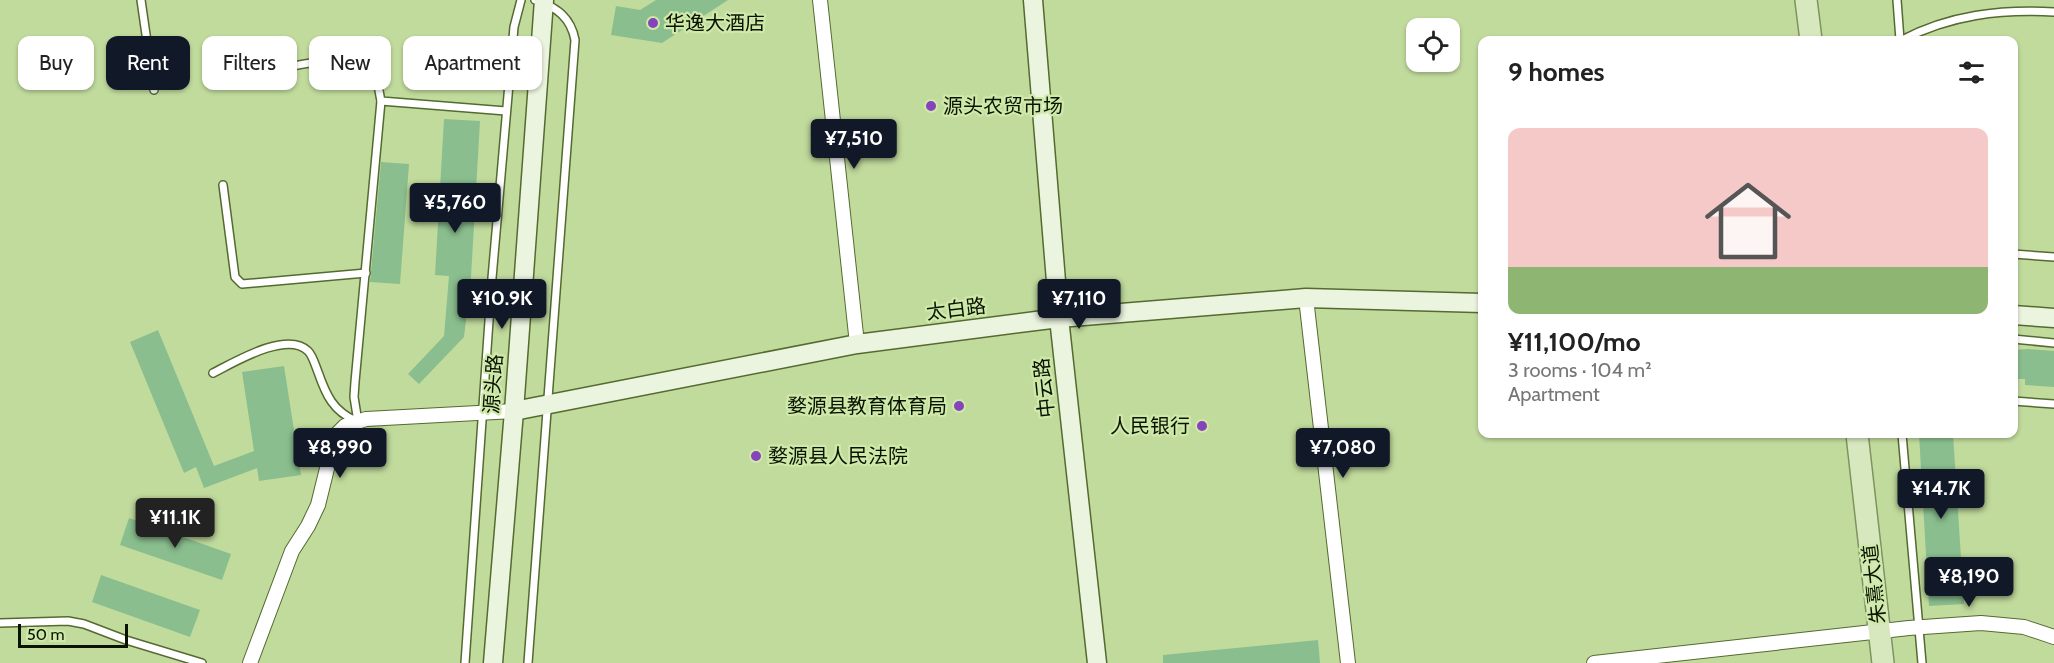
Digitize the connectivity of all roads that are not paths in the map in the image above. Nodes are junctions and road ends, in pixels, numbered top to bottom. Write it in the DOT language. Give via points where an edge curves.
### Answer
graph roads {
  1 [pos="141,0"];
  2 [pos="521,0"];
  3 [pos="820,0"];
  4 [pos="1033,0"];
  5 [pos="1806,0"];
  6 [pos="1897,0"];
  7 [pos="542,1"];
  8 [pos="2054,12"];
  9 [pos="146,36"];
  10 [pos="1810,36"];
  11 [pos="1901,36"];
  12 [pos="1910,36"];
  13 [pos="297,67"];
  14 [pos="381,101"];
  15 [pos="506,111"];
  16 [pos="223,185"];
  17 [pos="2018,254"];
  18 [pos="2054,256"];
  19 [pos="366,273"];
  20 [pos="1306,298"];
  21 [pos="1478,303"];
  22 [pos="2018,315"];
  23 [pos="1059,318"];
  24 [pos="2054,318"];
  25 [pos="2018,339"];
  26 [pos="2054,343"];
  27 [pos="857,344"];
  28 [pos="213,373"];
  29 [pos="2018,401"];
  30 [pos="2054,404"];
  31 [pos="548,405"];
  32 [pos="514,411"];
  33 [pos="482,413"];
  34 [pos="358,422"];
  35 [pos="1857,438"];
  36 [pos="1902,438"];
  37 [pos="0,623"];
  38 [pos="1919,628"];
  39 [pos="1879,631"];
  40 [pos="2054,637"];
  41 [pos="202,663"];
  42 [pos="250,663"];
  43 [pos="465,663"];
  44 [pos="493,663"];
  45 [pos="528,663"];
  46 [pos="1097,663"];
  47 [pos="1348,663"];
  48 [pos="1594,663"];
  49 [pos="1882,663"];
  50 [pos="1922,663"];
  1 -- 9 [label="lane"];
  2 -- 15 [label="lane" via="514,27"];
  3 -- 27 [label="street"];
  4 -- 23 [label="street, 中云路"];
  5 -- 10 [label="main road"];
  6 -- 11 [label="lane"];
  7 -- 31 [label="lane" via="568,19 575,40"];
  7 -- 32 [label="street, 源头路"];
  8 -- 12 [label="lane" via="2001,12 1953,19"];
  13 -- 14 [label="lane" via="341,58 365,62 375,72"];
  14 -- 15 [label="lane"];
  14 -- 19 [label="lane"];
  15 -- 33 [label="lane"];
  16 -- 19 [label="lane" via="236,277 242,284"];
  17 -- 18 [label="lane"];
  19 -- 34 [label="lane" via="354,397"];
  20 -- 21 [label="street, 太白路"];
  20 -- 23 [label="street, 太白路"];
  20 -- 47 [label="street"];
  22 -- 24 [label="street"];
  23 -- 27 [label="street, 太白路"];
  23 -- 46 [label="street, 中云路"];
  25 -- 26 [label="lane"];
  27 -- 31 [label="street, 太白路"];
  28 -- 34 [label="lane" via="253,352 279,345 299,346 315,363 332,404"];
  29 -- 30 [label="lane"];
  31 -- 32 [label="street, 太白路"];
  31 -- 45 [label="lane"];
  32 -- 33 [label="street"];
  32 -- 44 [label="street, 源头路"];
  33 -- 34 [label="street" via="399,416"];
  33 -- 43 [label="lane"];
  34 -- 42 [label="street" via="345,426 335,436 318,505 292,551"];
  35 -- 39 [label="main road, 朱熹大道"];
  36 -- 38 [label="lane"];
  37 -- 41 [label="lane" via="84,624"];
  38 -- 39 [label="street"];
  38 -- 40 [label="street" via="2001,624"];
  38 -- 50 [label="lane"];
  39 -- 48 [label="street"];
  39 -- 49 [label="main road, 朱熹大道"];
}
